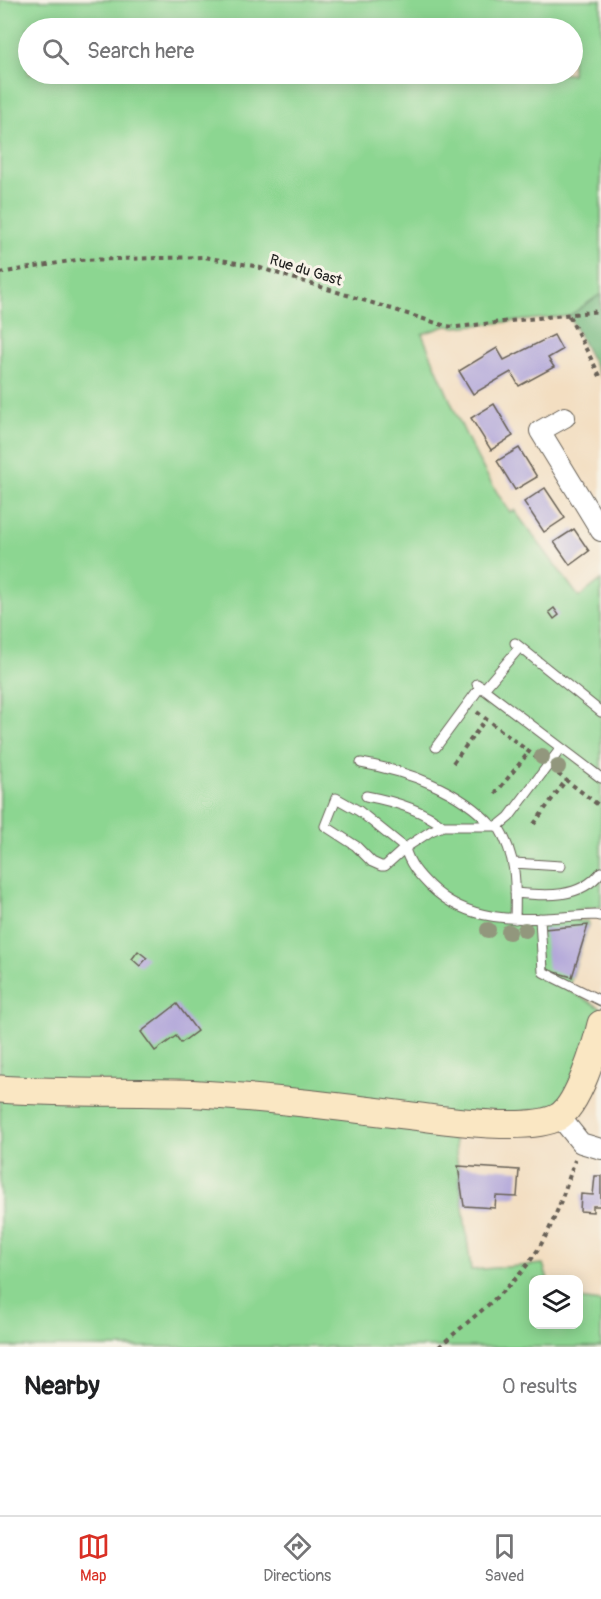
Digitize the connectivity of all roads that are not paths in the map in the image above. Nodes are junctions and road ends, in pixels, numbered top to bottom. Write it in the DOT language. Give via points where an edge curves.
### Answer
graph roads {
  1 [pos="565,417"];
  2 [pos="601,531"];
  3 [pos="480,686"];
  4 [pos="601,712"];
  5 [pos="436,747"];
  6 [pos="561,748"];
  7 [pos="361,763"];
  8 [pos="601,778"];
  9 [pos="366,796"];
  10 [pos="443,826"];
  11 [pos="495,826"];
  12 [pos="405,848"];
  13 [pos="514,863"];
  14 [pos="561,866"];
  15 [pos="601,872"];
  16 [pos="515,893"];
  17 [pos="601,916"];
  18 [pos="540,918"];
  19 [pos="515,919"];
  20 [pos="601,1001"];
  21 [pos="601,1024"];
  22 [pos="0,1089"];
  23 [pos="560,1117"];
  24 [pos="601,1149"];
  1 -- 2 [label="street" via="540,431"];
  3 -- 4 [label="lane" via="518,645"];
  3 -- 5 [label="lane"];
  3 -- 6 [label="lane"];
  6 -- 8 [label="lane"];
  6 -- 11 [label="lane" via="509,817"];
  7 -- 11 [label="lane" via="425,781 471,806"];
  9 -- 10 [label="lane" via="410,808"];
  10 -- 11 [label="lane"];
  10 -- 12 [label="lane"];
  11 -- 13 [label="lane"];
  12 -- 12 [label="lane" via="359,811 336,798 325,826 372,862 385,866"];
  12 -- 19 [label="lane" via="416,871 452,903 480,915"];
  13 -- 14 [label="lane"];
  13 -- 16 [label="lane"];
  15 -- 16 [label="lane" via="590,885 573,892"];
  16 -- 19 [label="lane"];
  17 -- 18 [label="lane"];
  18 -- 19 [label="lane"];
  18 -- 20 [label="lane" via="543,972"];
  21 -- 23 [label="street" via="575,1098"];
  22 -- 23 [label="street" via="302,1101 478,1123 528,1124"];
  23 -- 24 [label="street" via="581,1143"];
}
